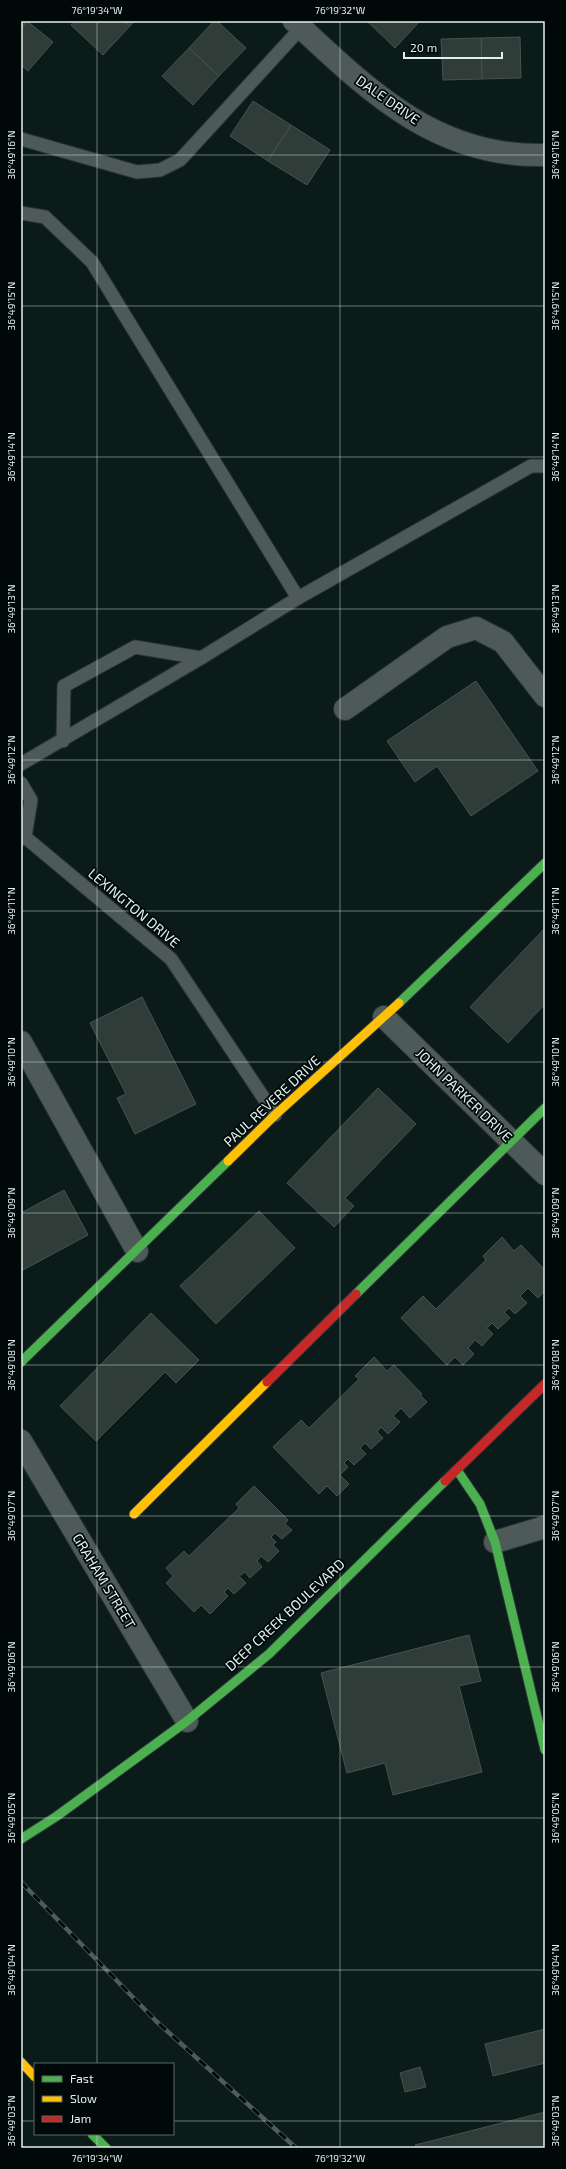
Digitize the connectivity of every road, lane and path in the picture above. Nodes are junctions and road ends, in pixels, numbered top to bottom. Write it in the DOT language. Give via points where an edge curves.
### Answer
graph roads {
  1 [pos="297,24"];
  2 [pos="21,139"];
  3 [pos="545,155"];
  4 [pos="21,213"];
  5 [pos="545,466"];
  6 [pos="298,598"];
  7 [pos="201,658"];
  8 [pos="545,696"];
  9 [pos="345,709"];
  10 [pos="63,741"];
  11 [pos="21,764"];
  12 [pos="21,783"];
  13 [pos="23,838"];
  14 [pos="545,863"];
  15 [pos="384,1017"];
  16 [pos="21,1042"];
  17 [pos="545,1108"];
  18 [pos="275,1115"];
  19 [pos="511,1141"];
  20 [pos="545,1174"];
  21 [pos="137,1251"];
  22 [pos="21,1362"];
  23 [pos="545,1384"];
  24 [pos="21,1441"];
  25 [pos="457,1470"];
  26 [pos="134,1514"];
  27 [pos="545,1527"];
  28 [pos="495,1542"];
  29 [pos="187,1721"];
  30 [pos="545,1750"];
  31 [pos="21,1839"];
  32 [pos="21,2062"];
  33 [pos="34,2076"];
  34 [pos="93,2135"];
  35 [pos="106,2148"];
  1 -- 2 [label="lane" via="180,160 160,170 138,172"];
  1 -- 3 [label="street, DALE DRIVE" via="368,88 412,119 446,136 481,148 526,155"];
  4 -- 6 [label="lane" via="45,217 92,262"];
  5 -- 6 [label="lane" via="532,466"];
  6 -- 7 [label="lane"];
  7 -- 10 [label="lane"];
  7 -- 10 [label="lane" via="135,647 64,686"];
  8 -- 9 [label="street" via="504,642 476,628 446,637"];
  10 -- 11 [label="lane"];
  12 -- 13 [label="lane" via="31,800"];
  13 -- 18 [label="lane, LEXINGTON DRIVE" via="171,959"];
  14 -- 15 [label="street, PAUL REVERE DRIVE"];
  15 -- 18 [label="street, PAUL REVERE DRIVE"];
  15 -- 19 [label="street, JOHN PARKER DRIVE"];
  16 -- 21 [label="street"];
  17 -- 19 [label="street"];
  18 -- 21 [label="street, PAUL REVERE DRIVE"];
  19 -- 20 [label="street, JOHN PARKER DRIVE"];
  19 -- 26 [label="street"];
  21 -- 22 [label="street, PAUL REVERE DRIVE"];
  23 -- 25 [label="street, DEEP CREEK BOULEVARD"];
  24 -- 29 [label="street, GRAHAM STREET"];
  25 -- 28 [label="street" via="480,1504"];
  25 -- 29 [label="street, DEEP CREEK BOULEVARD" via="269,1654"];
  27 -- 28 [label="street"];
  28 -- 30 [label="street"];
  29 -- 31 [label="street, DEEP CREEK BOULEVARD" via="57,1816"];
  32 -- 33 [label="street"];
  34 -- 35 [label="street"];
}
